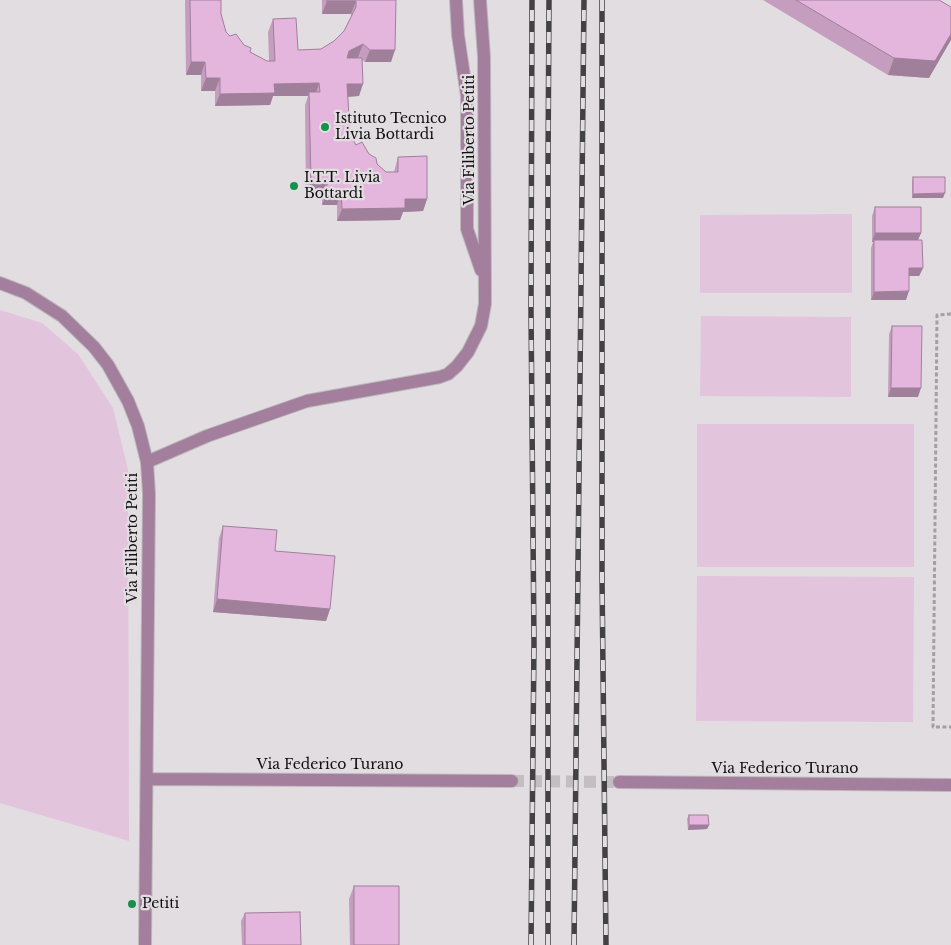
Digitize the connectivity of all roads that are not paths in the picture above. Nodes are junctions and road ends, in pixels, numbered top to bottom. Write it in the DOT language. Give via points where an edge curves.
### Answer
graph roads {
  1 [pos="456,0"];
  2 [pos="480,0"];
  3 [pos="485,279"];
  4 [pos="0,283"];
  5 [pos="147,462"];
  6 [pos="147,779"];
  7 [pos="512,781"];
  8 [pos="619,782"];
  9 [pos="951,785"];
  10 [pos="145,945"];
  1 -- 3 [label="street, Via Filiberto Petiti" via="467,96 467,229"];
  2 -- 3 [label="street, Via Filiberto Petiti" via="484,57"];
  3 -- 5 [label="street, Via Filiberto Petiti" via="481,326 468,352 448,374 307,401 207,436"];
  4 -- 5 [label="street" via="26,293 62,316 94,347 128,401"];
  5 -- 6 [label="street, Via Filiberto Petiti"];
  6 -- 7 [label="street, Via Federico Turano"];
  6 -- 10 [label="street, Via Filiberto Petiti"];
  8 -- 9 [label="street, Via Federico Turano"];
}
